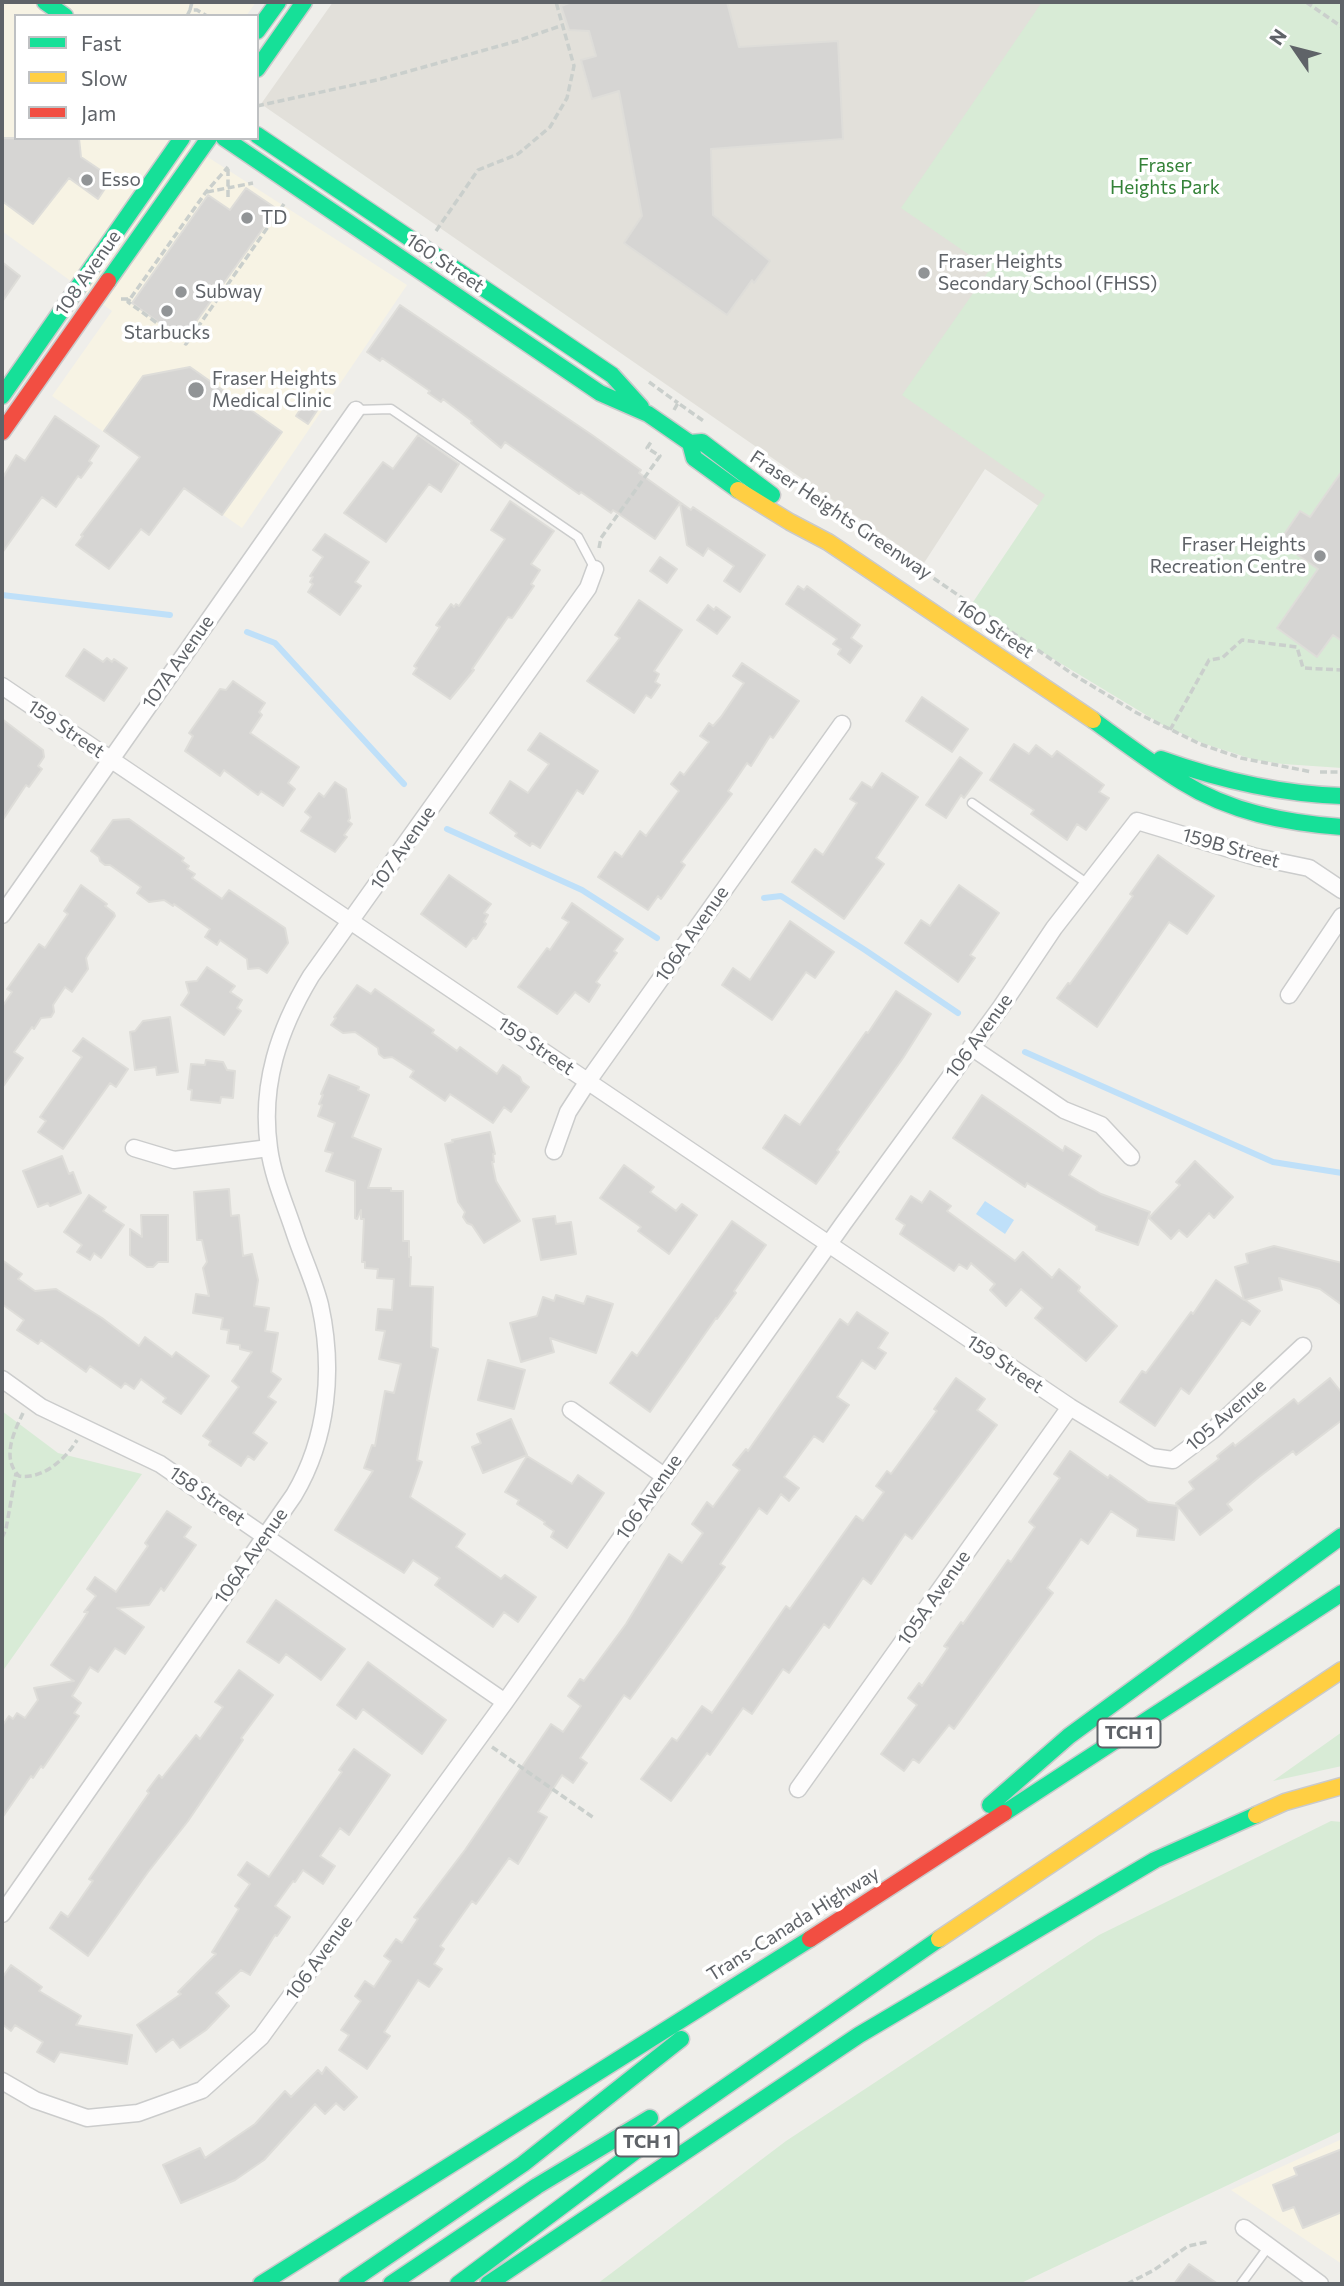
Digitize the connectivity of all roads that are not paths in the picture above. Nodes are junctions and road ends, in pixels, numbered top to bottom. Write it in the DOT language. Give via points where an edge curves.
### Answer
graph roads {
  1 [pos="45,2"];
  2 [pos="278,2"];
  3 [pos="304,2"];
  4 [pos="62,14"];
  5 [pos="259,28"];
  6 [pos="259,66"];
  7 [pos="259,136"];
  8 [pos="181,140"];
  9 [pos="208,140"];
  10 [pos="226,140"];
  11 [pos="397,255"];
  12 [pos="530,318"];
  13 [pos="2,396"];
  14 [pos="356,410"];
  15 [pos="648,414"];
  16 [pos="2,432"];
  17 [pos="595,569"];
  18 [pos="2,686"];
  19 [pos="842,724"];
  20 [pos="1138,751"];
  21 [pos="110,760"];
  22 [pos="1342,796"];
  23 [pos="972,803"];
  24 [pos="1342,827"];
  25 [pos="1123,838"];
  26 [pos="1088,884"];
  27 [pos="1342,890"];
  28 [pos="2,915"];
  29 [pos="1342,916"];
  30 [pos="350,922"];
  31 [pos="1289,995"];
  32 [pos="971,1047"];
  33 [pos="588,1082"];
  34 [pos="269,1148"];
  35 [pos="134,1149"];
  36 [pos="554,1151"];
  37 [pos="1131,1157"];
  38 [pos="828,1246"];
  39 [pos="1303,1346"];
  40 [pos="2,1379"];
  41 [pos="1070,1407"];
  42 [pos="571,1409"];
  43 [pos="664,1476"];
  44 [pos="265,1536"];
  45 [pos="1342,1536"];
  46 [pos="1342,1593"];
  47 [pos="1342,1670"];
  48 [pos="505,1702"];
  49 [pos="1342,1786"];
  50 [pos="798,1789"];
  51 [pos="914,1872"];
  52 [pos="2,1914"];
  53 [pos="800,1945"];
  54 [pos="839,2005"];
  55 [pos="2,2081"];
  56 [pos="1244,2228"];
  57 [pos="1269,2246"];
  58 [pos="261,2284"];
  59 [pos="346,2284"];
  60 [pos="391,2284"];
  61 [pos="458,2284"];
  62 [pos="487,2284"];
  63 [pos="1241,2284"];
  64 [pos="1320,2284"];
  1 -- 4 [label="main road"];
  2 -- 5 [label="main road"];
  3 -- 6 [label="main road"];
  7 -- 12 [label="main road, 160 Street"];
  8 -- 13 [label="main road, 108 Avenue"];
  9 -- 16 [label="main road, 108 Avenue"];
  10 -- 11 [label="main road, 160 Street"];
  11 -- 12 [label="main road" via="418,256 493,307"];
  11 -- 15 [label="main road, 160 Street" via="600,393"];
  12 -- 15 [label="main road, 160 Street" via="612,375"];
  14 -- 17 [label="lane" via="391,409 578,537"];
  14 -- 21 [label="street, 107A Avenue"];
  15 -- 20 [label="main road, 160 Street" via="690,443 694,458 722,479 828,542"];
  17 -- 30 [label="street, 107 Avenue" via="588,589"];
  18 -- 21 [label="street, 159 Street"];
  19 -- 33 [label="street, 106A Avenue"];
  20 -- 22 [label="main road, 160 Street" via="1259,789"];
  20 -- 24 [label="main road, 160 Street" via="1169,776 1225,804 1293,822"];
  21 -- 28 [label="street, 107A Avenue"];
  21 -- 30 [label="street, 159 Street"];
  23 -- 26 [label="lane"];
  25 -- 26 [label="street, 106 Avenue"];
  25 -- 27 [label="street, 159B Street" via="1137,821 1256,857 1310,868"];
  26 -- 32 [label="street, 106 Avenue"];
  29 -- 31 [label="street"];
  30 -- 33 [label="street, 159 Street"];
  30 -- 34 [label="street, 107 Avenue" via="305,985 279,1039 267,1091"];
  32 -- 37 [label="street" via="1064,1110 1101,1125"];
  32 -- 38 [label="street, 106 Avenue"];
  33 -- 36 [label="street, 106A Avenue" via="568,1112"];
  33 -- 38 [label="street, 159 Street"];
  34 -- 35 [label="street" via="174,1160"];
  34 -- 44 [label="street, 106A Avenue" via="319,1302 328,1373 318,1437 307,1470"];
  38 -- 41 [label="street, 159 Street"];
  38 -- 43 [label="street, 106 Avenue"];
  39 -- 41 [label="street, 105 Avenue" via="1213,1430 1173,1460 1152,1457"];
  40 -- 44 [label="street, 158 Street" via="41,1407 160,1464"];
  41 -- 50 [label="street, 105A Avenue"];
  42 -- 43 [label="street"];
  43 -- 48 [label="street, 106 Avenue"];
  44 -- 48 [label="street, 158 Street"];
  44 -- 52 [label="street, 106A Avenue"];
  45 -- 51 [label="main road" via="1069,1736"];
  46 -- 51 [label="main road, Trans-Canada Highway / TCH 1"];
  47 -- 54 [label="main road, TCH 1"];
  48 -- 55 [label="street, 106 Avenue" via="261,2037 202,2090 138,2113 87,2118 35,2100"];
  49 -- 62 [label="main road" via="1285,1802 1154,1860 859,2035"];
  51 -- 53 [label="main road, Trans-Canada Highway / TCH 1"];
  53 -- 58 [label="main road, Trans-Canada Highway / TCH 1"];
  53 -- 59 [label="main road" via="523,2164"];
  54 -- 60 [label="main road" via="537,2186"];
  54 -- 61 [label="main road, TCH 1" via="552,2210"];
  56 -- 57 [label="street"];
  57 -- 63 [label="lane"];
  57 -- 64 [label="street"];
}
